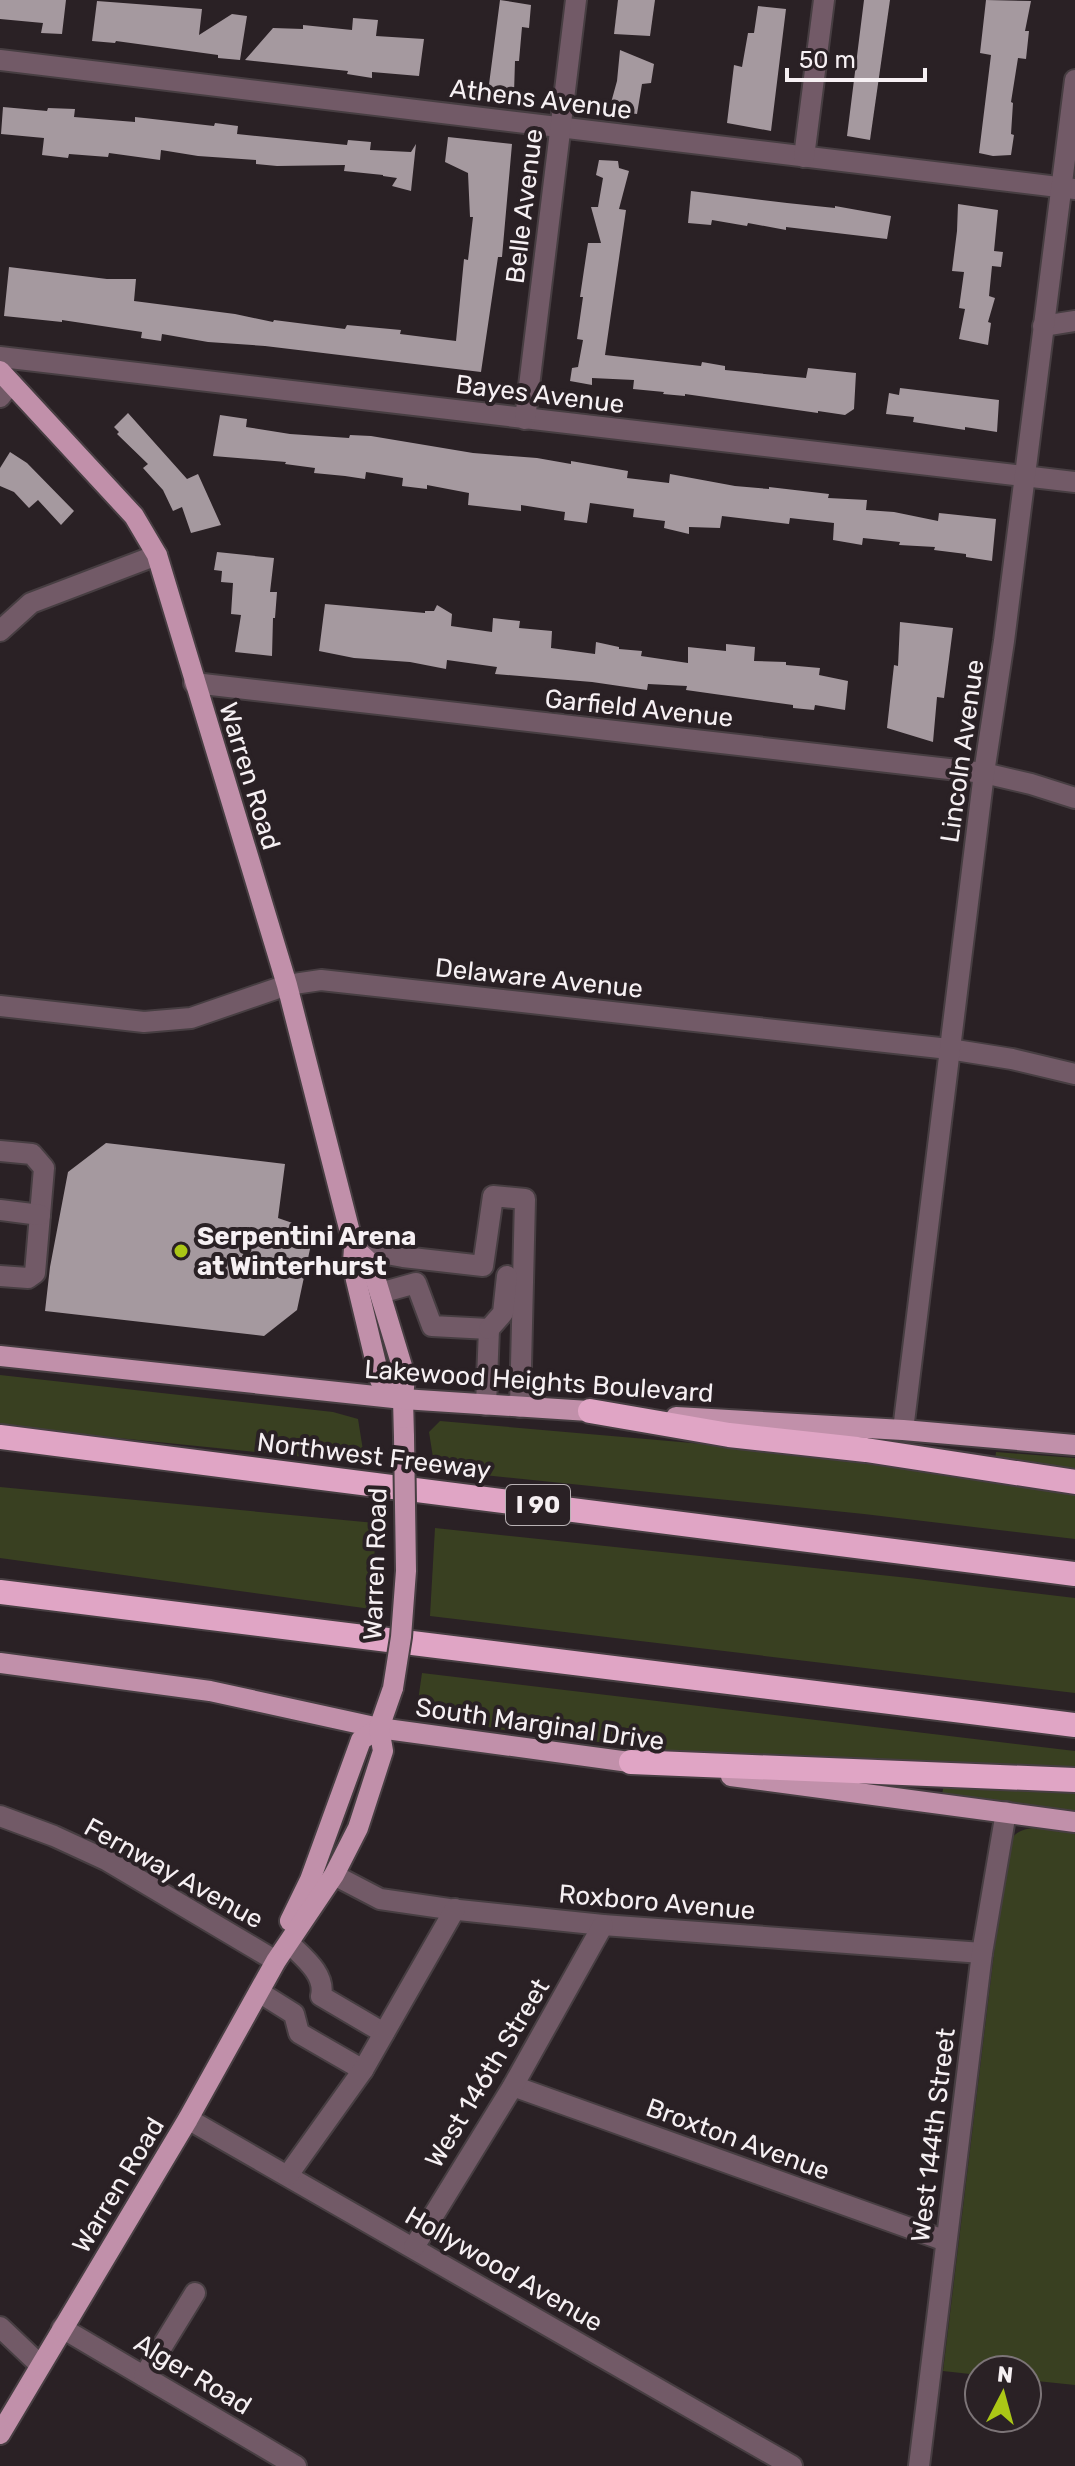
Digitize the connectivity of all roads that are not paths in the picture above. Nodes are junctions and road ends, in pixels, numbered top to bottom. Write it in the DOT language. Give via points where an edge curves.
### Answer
graph roads {
  1 [pos="576,0"];
  2 [pos="824,0"];
  3 [pos="0,60"];
  4 [pos="1075,80"];
  5 [pos="560,127"];
  6 [pos="804,157"];
  7 [pos="1068,188"];
  8 [pos="1075,321"];
  9 [pos="1043,326"];
  10 [pos="0,357"];
  11 [pos="4,383"];
  12 [pos="525,419"];
  13 [pos="1024,477"];
  14 [pos="1075,482"];
  15 [pos="157,555"];
  16 [pos="0,631"];
  17 [pos="194,683"];
  18 [pos="984,773"];
  19 [pos="1075,798"];
  20 [pos="287,985"];
  21 [pos="0,1006"];
  22 [pos="949,1049"];
  23 [pos="1075,1074"];
  24 [pos="0,1151"];
  25 [pos="0,1210"];
  26 [pos="40,1215"];
  27 [pos="354,1248"];
  28 [pos="0,1276"];
  29 [pos="507,1276"];
  30 [pos="380,1293"];
  31 [pos="489,1329"];
  32 [pos="0,1356"];
  33 [pos="403,1399"];
  34 [pos="486,1405"];
  35 [pos="520,1407"];
  36 [pos="590,1411"];
  37 [pos="903,1430"];
  38 [pos="0,1437"];
  39 [pos="1075,1445"];
  40 [pos="1075,1482"];
  41 [pos="1075,1574"];
  42 [pos="0,1592"];
  43 [pos="0,1663"];
  44 [pos="1075,1725"];
  45 [pos="379,1728"];
  46 [pos="631,1762"];
  47 [pos="1075,1780"];
  48 [pos="1006,1812"];
  49 [pos="0,1816"];
  50 [pos="1075,1822"];
  51 [pos="334,1875"];
  52 [pos="455,1909"];
  53 [pos="603,1925"];
  54 [pos="289,1943"];
  55 [pos="982,1953"];
  56 [pos="276,1961"];
  57 [pos="259,1992"];
  58 [pos="384,2033"];
  59 [pos="363,2070"];
  60 [pos="513,2086"];
  61 [pos="188,2119"];
  62 [pos="288,2175"];
  63 [pos="946,2241"];
  64 [pos="414,2247"];
  65 [pos="195,2293"];
  66 [pos="0,2327"];
  67 [pos="62,2328"];
  68 [pos="40,2365"];
  69 [pos="144,2376"];
  70 [pos="0,2434"];
  71 [pos="296,2466"];
  72 [pos="792,2466"];
  73 [pos="919,2466"];
  1 -- 5 [label="street, Belle Avenue"];
  2 -- 6 [label="street"];
  3 -- 5 [label="street, Athens Avenue"];
  4 -- 7 [label="street, Lincoln Avenue"];
  5 -- 6 [label="street, Athens Avenue"];
  5 -- 12 [label="street, Belle Avenue"];
  6 -- 7 [label="street, Athens Avenue"];
  7 -- 9 [label="street, Lincoln Avenue"];
  8 -- 9 [label="street"];
  9 -- 13 [label="street, Lincoln Avenue"];
  10 -- 12 [label="street, Bayes Avenue"];
  11 -- 15 [label="main road, Warren Road" via="134,516"];
  12 -- 13 [label="street, Bayes Avenue"];
  13 -- 14 [label="street, Bayes Avenue"];
  13 -- 18 [label="street, Lincoln Avenue"];
  15 -- 16 [label="street" via="31,603"];
  15 -- 17 [label="main road, Warren Road"];
  17 -- 18 [label="street, Garfield Avenue"];
  17 -- 20 [label="main road, Warren Road"];
  18 -- 19 [label="street, Garfield Avenue"];
  18 -- 22 [label="street, Lincoln Avenue"];
  20 -- 21 [label="street, Delaware Avenue" via="191,1018 160,1021"];
  20 -- 22 [label="street, Delaware Avenue" via="321,980"];
  20 -- 27 [label="main road, Warren Road"];
  22 -- 23 [label="street, Delaware Avenue"];
  22 -- 37 [label="street, Lincoln Avenue"];
  24 -- 26 [label="street" via="32,1154 44,1168"];
  25 -- 26 [label="street"];
  26 -- 28 [label="street" via="35,1273 28,1278"];
  27 -- 30 [label="main road, Warren Road" via="368,1261"];
  27 -- 33 [label="main road, Warren Road" via="356,1280 380,1380"];
  27 -- 35 [label="street" via="483,1266 493,1196 525,1199"];
  29 -- 31 [label="street" via="503,1313"];
  30 -- 31 [label="street" via="416,1283 432,1326"];
  30 -- 33 [label="main road, Warren Road" via="405,1376"];
  31 -- 34 [label="street"];
  32 -- 33 [label="main road, Lakewood Heights Boulevard"];
  33 -- 34 [label="main road, Lakewood Heights Boulevard"];
  33 -- 45 [label="main road, Warren Road, bridge" via="406,1571 393,1688"];
  34 -- 35 [label="main road, Lakewood Heights Boulevard"];
  35 -- 36 [label="main road, Lakewood Heights Boulevard"];
  36 -- 37 [label="main road, Lakewood Heights Boulevard"];
  36 -- 40 [label="highway"];
  37 -- 39 [label="main road, Lakewood Heights Boulevard"];
  38 -- 41 [label="highway, Northwest Freeway / I 90"];
  42 -- 44 [label="highway"];
  43 -- 45 [label="main road, South Marginal Drive" via="210,1691"];
  45 -- 46 [label="main road, South Marginal Drive"];
  45 -- 51 [label="main road, Warren Road" via="383,1751 358,1828"];
  45 -- 56 [label="main road, Warren Road" via="361,1740"];
  46 -- 47 [label="highway"];
  46 -- 48 [label="main road, South Marginal Drive"];
  48 -- 50 [label="main road, South Marginal Drive"];
  48 -- 55 [label="street, West 144th Street"];
  49 -- 56 [label="street, Fernway Avenue" via="106,1860"];
  51 -- 52 [label="street, Roxboro Avenue" via="380,1899"];
  51 -- 54 [label="main road, Warren Road"];
  52 -- 53 [label="street, Roxboro Avenue"];
  52 -- 58 [label="street"];
  53 -- 55 [label="street, Roxboro Avenue"];
  53 -- 60 [label="street, West 146th Street"];
  54 -- 56 [label="main road, Warren Road"];
  54 -- 58 [label="street" via="319,1976 321,1996"];
  55 -- 63 [label="street, West 144th Street"];
  56 -- 57 [label="main road, Warren Road"];
  57 -- 59 [label="street" via="294,2014 299,2033"];
  57 -- 61 [label="main road, Warren Road"];
  58 -- 59 [label="street"];
  59 -- 62 [label="street"];
  60 -- 63 [label="street, Broxton Avenue"];
  60 -- 64 [label="street, West 146th Street"];
  61 -- 62 [label="street, Hollywood Avenue"];
  61 -- 67 [label="main road, Warren Road"];
  62 -- 64 [label="street, Hollywood Avenue"];
  63 -- 73 [label="street, West 144th Street"];
  64 -- 72 [label="street, Hollywood Avenue"];
  65 -- 69 [label="street"];
  66 -- 68 [label="street"];
  67 -- 68 [label="main road, Warren Road"];
  67 -- 69 [label="street, Alger Road"];
  68 -- 70 [label="main road, Warren Road"];
  69 -- 71 [label="street, Alger Road"];
}
